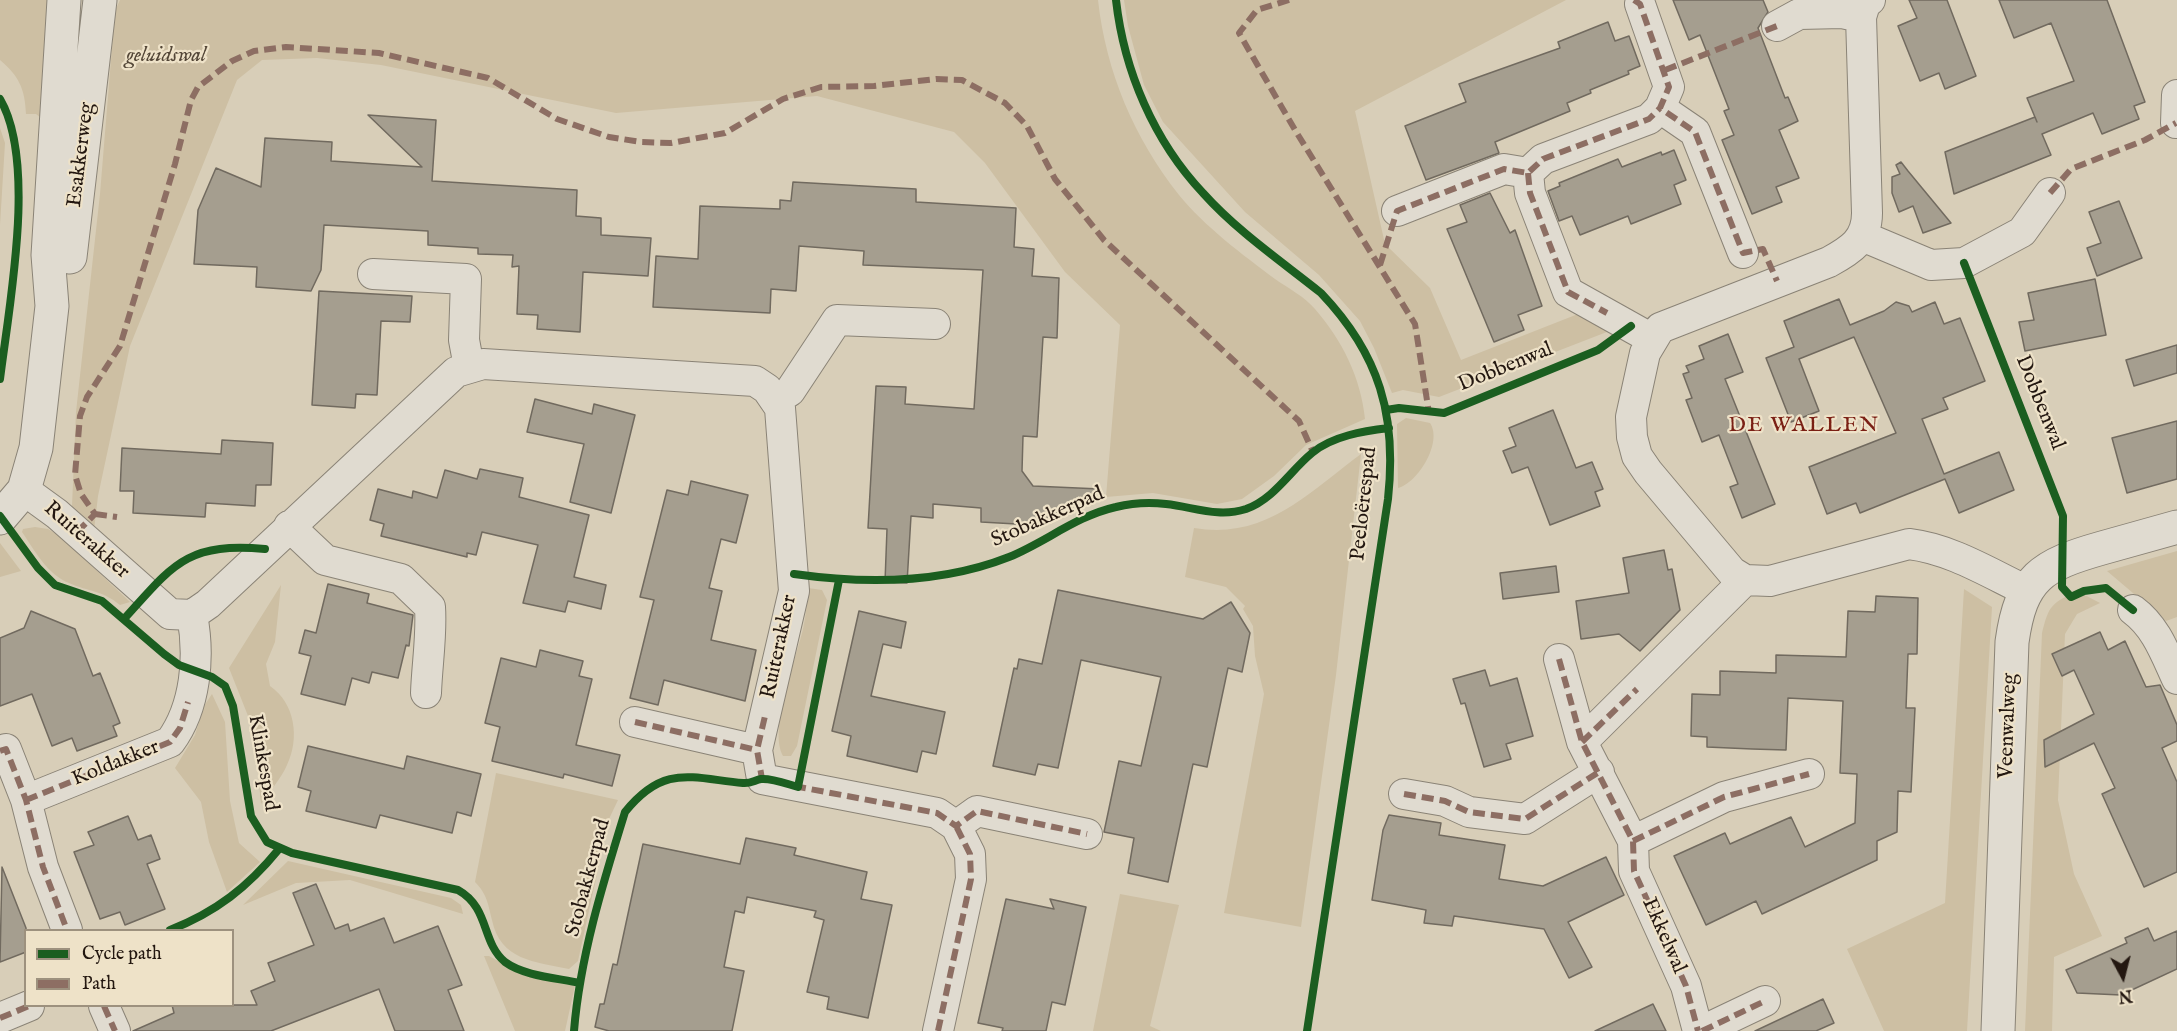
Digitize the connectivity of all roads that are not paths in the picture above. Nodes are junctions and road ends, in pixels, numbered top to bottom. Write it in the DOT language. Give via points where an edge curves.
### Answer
graph roads {
  1 [pos="64,0"];
  2 [pos="100,0"];
  3 [pos="1640,4"];
  4 [pos="1866,8"];
  5 [pos="1777,26"];
  6 [pos="1660,108"];
  7 [pos="1528,173"];
  8 [pos="2050,193"];
  9 [pos="1397,211"];
  10 [pos="1862,236"];
  11 [pos="1743,254"];
  12 [pos="373,273"];
  13 [pos="52,306"];
  14 [pos="935,324"];
  15 [pos="1652,339"];
  16 [pos="469,367"];
  17 [pos="776,400"];
  18 [pos="24,490"];
  19 [pos="0,518"];
  20 [pos="290,526"];
  21 [pos="2177,527"];
  22 [pos="1745,580"];
  23 [pos="2027,591"];
  24 [pos="2133,610"];
  25 [pos="192,615"];
  26 [pos="1559,659"];
  27 [pos="2177,679"];
  28 [pos="426,693"];
  29 [pos="635,722"];
  30 [pos="1582,742"];
  31 [pos="757,750"];
  32 [pos="0,752"];
  33 [pos="1599,772"];
  34 [pos="1809,774"];
  35 [pos="1404,794"];
  36 [pos="26,800"];
  37 [pos="956,826"];
  38 [pos="1087,834"];
  39 [pos="1633,841"];
  40 [pos="68,929"];
  41 [pos="1765,1001"];
  42 [pos="25,1007"];
  43 [pos="105,1007"];
  44 [pos="0,1018"];
  45 [pos="115,1031"];
  46 [pos="938,1031"];
  47 [pos="1700,1031"];
  48 [pos="1998,1031"];
  1 -- 13 [label="street, Esakkerweg" via="48,255"];
  2 -- 13 [label="street, Esakkerweg" via="70,259"];
  3 -- 6 [label="street" via="1669,87"];
  4 -- 5 [label="street" via="1799,14"];
  4 -- 10 [label="street" via="1867,226"];
  6 -- 7 [label="street" via="1649,119 1543,159"];
  6 -- 11 [label="street" via="1695,132"];
  7 -- 9 [label="street" via="1504,169"];
  7 -- 15 [label="street" via="1530,193 1569,292"];
  8 -- 10 [label="street" via="2022,232 1964,263 1931,265"];
  10 -- 15 [label="street" via="1854,248 1829,262 1673,321 1660,328"];
  12 -- 16 [label="street" via="466,279 464,340"];
  13 -- 18 [label="street, Esakkerweg" via="36,448"];
  14 -- 17 [label="street" via="837,320 790,391"];
  15 -- 22 [label="street" via="1641,365 1631,417 1637,456 1721,560"];
  16 -- 17 [label="street" via="483,364 732,378 755,381"];
  16 -- 20 [label="street" via="444,380"];
  17 -- 31 [label="street, Ruiterakker" via="781,415 794,591"];
  18 -- 19 [label="street, Esakkerweg"];
  18 -- 25 [label="street, Ruiterakker" via="57,514 170,614"];
  20 -- 25 [label="street" via="225,590"];
  20 -- 28 [label="street" via="325,560 401,579 430,607"];
  21 -- 23 [label="street, Veenwalweg" via="2061,560 2044,571"];
  22 -- 23 [label="street" via="1770,581 1909,544 1956,557"];
  22 -- 30 [label="street"];
  23 -- 48 [label="street, Veenwalweg" via="2016,614 2012,642"];
  24 -- 27 [label="street" via="2155,633"];
  25 -- 36 [label="street, Koldakker" via="198,646 194,672 180,728 170,741"];
  26 -- 30 [label="street"];
  29 -- 31 [label="street"];
  30 -- 33 [label="street"];
  31 -- 37 [label="street, Ruiterakker" via="762,779 937,813"];
  32 -- 36 [label="street" via="6,749"];
  33 -- 35 [label="street" via="1525,819 1469,812 1445,801"];
  33 -- 39 [label="street"];
  34 -- 39 [label="street" via="1724,797"];
  36 -- 40 [label="street" via="43,867"];
  37 -- 38 [label="street" via="977,811"];
  37 -- 46 [label="street" via="970,854 971,879"];
  39 -- 47 [label="street, Ekkelwal" via="1634,871 1686,986"];
  41 -- 47 [label="street, Ekkelwal"];
  42 -- 44 [label="street"];
  43 -- 45 [label="street"];
}
